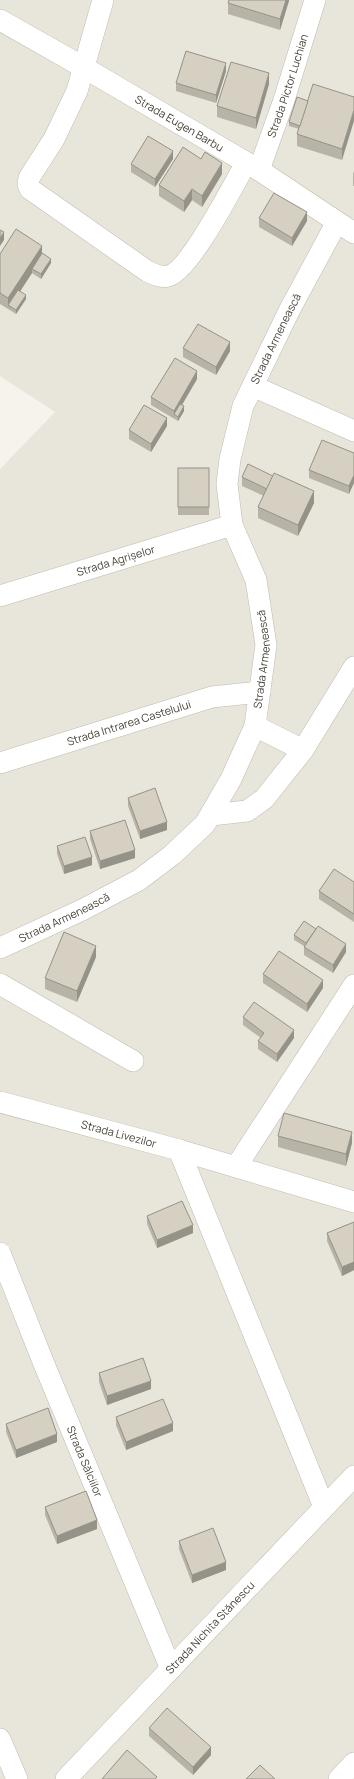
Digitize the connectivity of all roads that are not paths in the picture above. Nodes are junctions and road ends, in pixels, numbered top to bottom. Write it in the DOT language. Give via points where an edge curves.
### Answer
graph roads {
  1 [pos="103,0"];
  2 [pos="315,0"];
  3 [pos="0,20"];
  4 [pos="83,67"];
  5 [pos="252,166"];
  6 [pos="346,228"];
  7 [pos="253,386"];
  8 [pos="354,431"];
  9 [pos="232,525"];
  10 [pos="0,596"];
  11 [pos="354,667"];
  12 [pos="260,692"];
  13 [pos="255,726"];
  14 [pos="303,750"];
  15 [pos="0,763"];
  16 [pos="211,815"];
  17 [pos="0,948"];
  18 [pos="0,984"];
  19 [pos="354,985"];
  20 [pos="133,1061"];
  21 [pos="0,1102"];
  22 [pos="179,1150"];
  23 [pos="236,1167"];
  24 [pos="354,1202"];
  25 [pos="0,1253"];
  26 [pos="354,1476"];
  27 [pos="324,1507"];
  28 [pos="171,1669"];
  29 [pos="0,1739"];
  30 [pos="354,1763"];
  31 [pos="17,1779"];
  32 [pos="66,1779"];
  33 [pos="338,1779"];
  1 -- 4 [label="street"];
  2 -- 5 [label="street, Strada Pictor Luchian" via="284,100"];
  3 -- 4 [label="street, Strada Eugen Barbu"];
  4 -- 5 [label="street, Strada Eugen Barbu"];
  4 -- 5 [label="street, Strada Pictor Luchian" via="77,91 66,116 32,171 28,184 35,194 147,271 158,276 168,276 177,272"];
  5 -- 6 [label="street, Strada Eugen Barbu"];
  6 -- 7 [label="street, Strada Armenească" via="290,309"];
  7 -- 8 [label="street"];
  7 -- 9 [label="street, Strada Armenească" via="243,406 230,459 227,484"];
  9 -- 10 [label="street, Strada Agrișelor"];
  9 -- 12 [label="street, Strada Armenească" via="256,580 266,645"];
  11 -- 14 [label="street"];
  12 -- 13 [label="street, Strada Armenească"];
  12 -- 15 [label="street, Strada Intrarea Castelului" via="212,698"];
  13 -- 14 [label="street"];
  13 -- 16 [label="street, Strada Armenească" via="231,780"];
  14 -- 16 [label="street" via="264,799 247,811"];
  16 -- 17 [label="street, Strada Armenească" via="172,855 139,880"];
  18 -- 20 [label="street"];
  19 -- 23 [label="street"];
  21 -- 22 [label="street, Strada Livezilor"];
  22 -- 23 [label="street, Strada Livezilor"];
  22 -- 27 [label="street"];
  23 -- 24 [label="street, Strada Livezilor"];
  25 -- 28 [label="street, Strada Sălciilor"];
  26 -- 27 [label="street, Strada Nichita Stănescu"];
  27 -- 28 [label="street, Strada Nichita Stănescu"];
  28 -- 32 [label="street, Strada Nichita Stănescu"];
  29 -- 31 [label="street"];
  30 -- 33 [label="street"];
}
